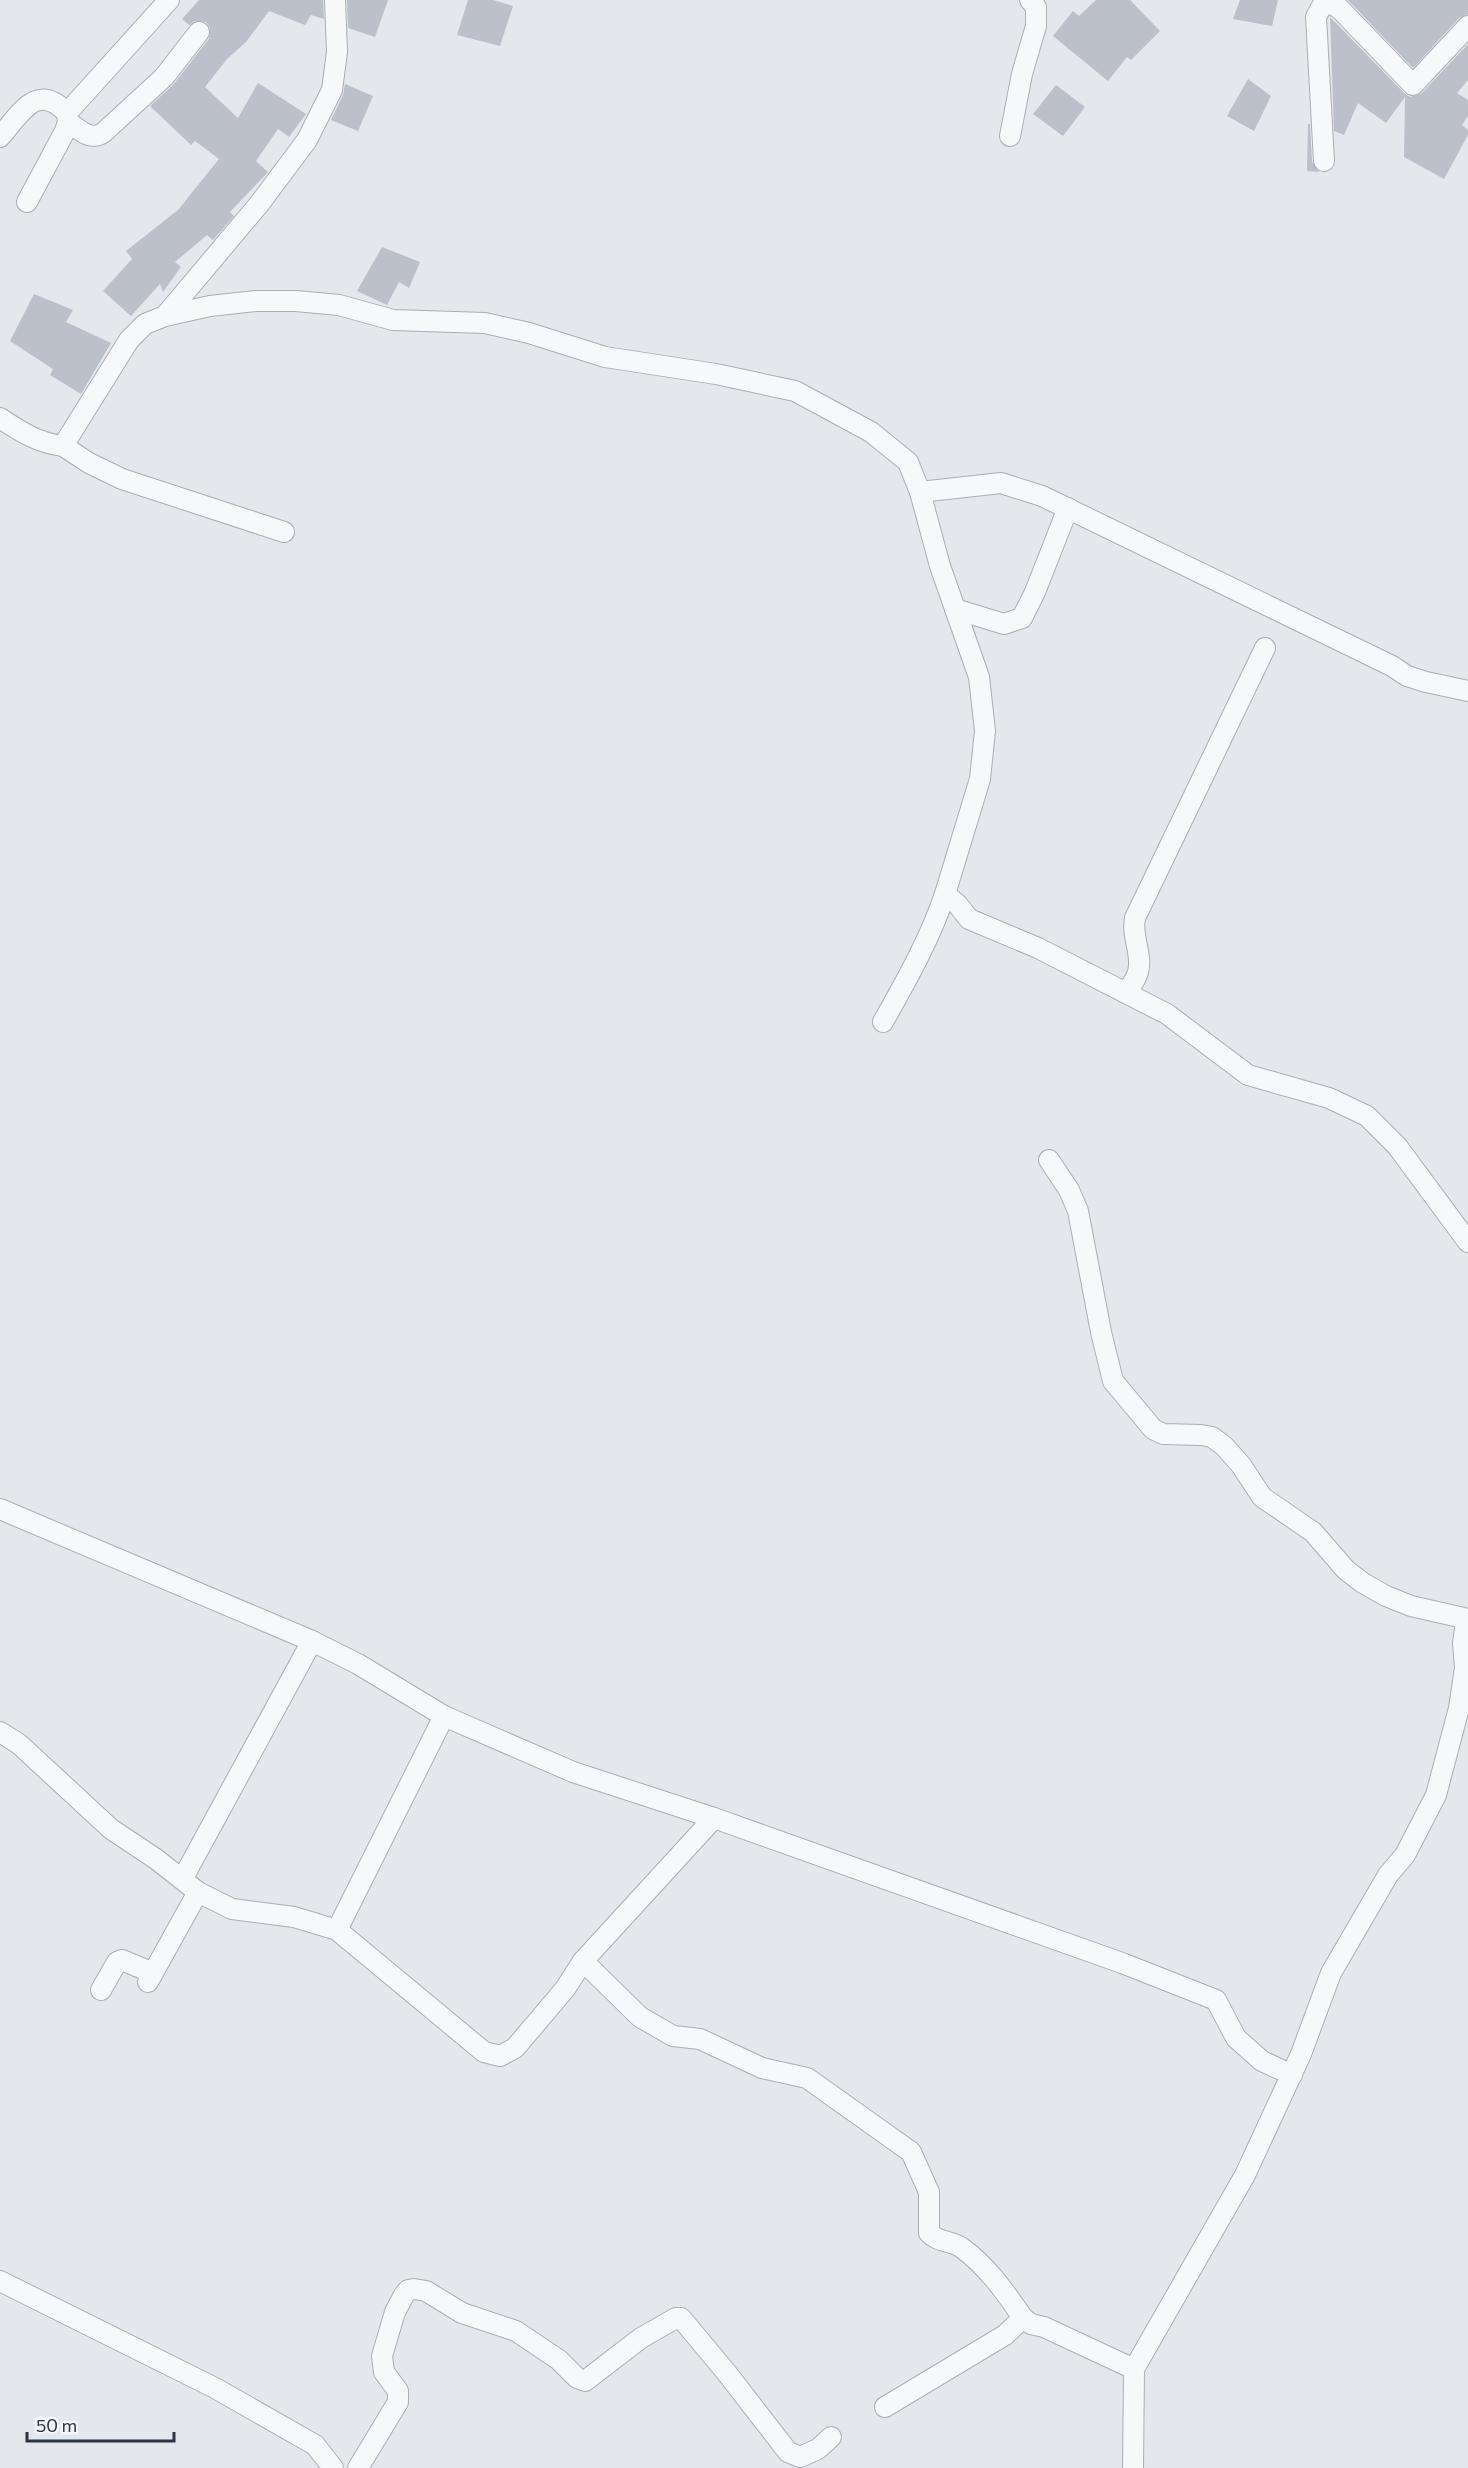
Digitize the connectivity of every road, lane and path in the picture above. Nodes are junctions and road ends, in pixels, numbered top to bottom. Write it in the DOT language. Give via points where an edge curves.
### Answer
graph roads {
  1 [pos="169,0"];
  2 [pos="335,0"];
  3 [pos="1030,0"];
  4 [pos="1468,26"];
  5 [pos="200,32"];
  6 [pos="68,118"];
  7 [pos="1010,136"];
  8 [pos="0,137"];
  9 [pos="1324,161"];
  10 [pos="27,202"];
  11 [pos="165,316"];
  12 [pos="0,418"];
  13 [pos="63,446"];
  14 [pos="920,492"];
  15 [pos="1068,508"];
  16 [pos="284,532"];
  17 [pos="955,609"];
  18 [pos="1265,648"];
  19 [pos="1468,691"];
  20 [pos="945,894"];
  21 [pos="1126,993"];
  22 [pos="882,1022"];
  23 [pos="1049,1160"];
  24 [pos="1468,1242"];
  25 [pos="0,1509"];
  26 [pos="1468,1618"];
  27 [pos="1468,1626"];
  28 [pos="312,1641"];
  29 [pos="1466,1677"];
  30 [pos="444,1716"];
  31 [pos="0,1732"];
  32 [pos="714,1818"];
  33 [pos="183,1878"];
  34 [pos="198,1892"];
  35 [pos="337,1930"];
  36 [pos="583,1961"];
  37 [pos="101,1990"];
  38 [pos="1292,2075"];
  39 [pos="0,2281"];
  40 [pos="1023,2318"];
  41 [pos="1134,2369"];
  42 [pos="885,2407"];
  43 [pos="831,2437"];
  44 [pos="333,2468"];
  45 [pos="357,2468"];
  46 [pos="1134,2468"];
  1 -- 6 [label="street"];
  2 -- 11 [label="street" via="337,52 332,90 307,140"];
  3 -- 7 [label="street" via="1037,12 1036,26"];
  4 -- 9 [label="street" via="1413,85 1339,8 1323,4 1316,17"];
  5 -- 6 [label="street" via="135,106 99,136 90,136"];
  6 -- 8 [label="street" via="60,105 37,99"];
  6 -- 10 [label="street"];
  11 -- 13 [label="street" via="146,324 129,340"];
  11 -- 14 [label="street" via="256,301 339,305 393,320 485,323 605,357 795,391 871,432 908,462"];
  12 -- 13 [label="street" via="26,436"];
  13 -- 16 [label="street" via="122,479"];
  14 -- 15 [label="street" via="1001,483"];
  14 -- 17 [label="street"];
  15 -- 17 [label="street" via="1022,618 1004,624"];
  15 -- 19 [label="street" via="1407,676"];
  17 -- 20 [label="street" via="979,677 985,731 980,779"];
  18 -- 21 [label="street" via="1135,918 1133,933 1139,966"];
  20 -- 21 [label="street" via="969,919 1038,948"];
  20 -- 22 [label="street" via="912,971"];
  21 -- 24 [label="street" via="1167,1014 1248,1075 1329,1098 1367,1116 1397,1146"];
  23 -- 26 [label="street" via="1078,1211 1113,1381 1153,1430 1212,1437 1241,1465 1262,1497 1313,1532 1346,1570 1363,1583 1411,1606"];
  25 -- 28 [label="street"];
  27 -- 29 [label="street" via="1462,1643"];
  28 -- 30 [label="street"];
  28 -- 33 [label="street"];
  29 -- 38 [label="street" via="1436,1795 1405,1855 1388,1875 1331,1973"];
  30 -- 32 [label="street" via="573,1772"];
  30 -- 35 [label="street"];
  31 -- 33 [label="street" via="19,1744 111,1829"];
  32 -- 36 [label="street"];
  32 -- 38 [label="street" via="1216,2000 1236,2038 1262,2061"];
  33 -- 34 [label="street"];
  34 -- 35 [label="street" via="232,1909 294,1917"];
  34 -- 37 [label="street" via="150,1977 122,1960"];
  35 -- 36 [label="street" via="484,2052 500,2056 515,2048 565,1989"];
  36 -- 40 [label="street" via="640,2017 673,2036 700,2039 762,2068 807,2078 911,2152 929,2192 929,2233 936,2240 964,2250 992,2276"];
  38 -- 41 [label="street" via="1229,2206"];
  39 -- 44 [label="street" via="215,2388 315,2445"];
  40 -- 41 [label="street"];
  40 -- 42 [label="street" via="1005,2335"];
  41 -- 46 [label="street"];
  43 -- 45 [label="street" via="818,2449 800,2457 788,2452 681,2318 640,2338 585,2381 516,2331 462,2313 426,2291 414,2289 408,2290 395,2312 382,2356 384,2372 398,2391 398,2402"];
}
